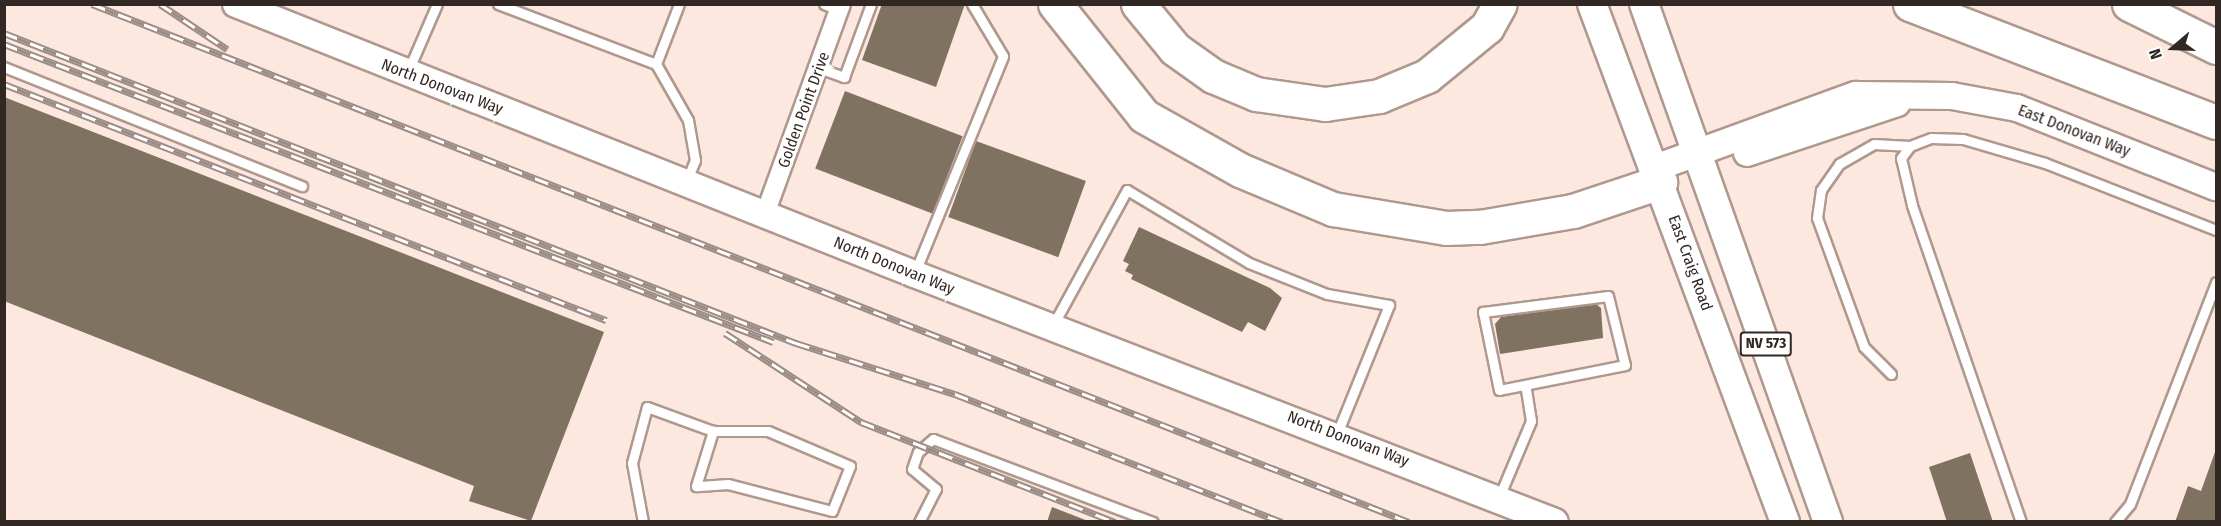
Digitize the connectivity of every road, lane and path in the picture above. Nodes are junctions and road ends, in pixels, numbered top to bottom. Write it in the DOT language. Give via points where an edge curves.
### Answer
graph roads {
  1 [pos="437,4"];
  2 [pos="498,4"];
  3 [pos="679,4"];
  4 [pos="871,4"];
  5 [pos="972,4"];
  6 [pos="1055,4"];
  7 [pos="1138,4"];
  8 [pos="1500,4"];
  9 [pos="1592,4"];
  10 [pos="1644,4"];
  11 [pos="1910,4"];
  12 [pos="2129,4"];
  13 [pos="240,5"];
  14 [pos="835,6"];
  15 [pos="2217,47"];
  16 [pos="656,64"];
  17 [pos="4,67"];
  18 [pos="819,68"];
  19 [pos="407,73"];
  20 [pos="2217,122"];
  21 [pos="1910,146"];
  22 [pos="1701,160"];
  23 [pos="1657,175"];
  24 [pos="686,183"];
  25 [pos="302,186"];
  26 [pos="2217,187"];
  27 [pos="765,214"];
  28 [pos="2217,230"];
  29 [pos="914,274"];
  30 [pos="2217,282"];
  31 [pos="1052,328"];
  32 [pos="1891,374"];
  33 [pos="1525,385"];
  34 [pos="713,431"];
  35 [pos="1337,434"];
  36 [pos="1498,498"];
  37 [pos="643,522"];
  38 [pos="919,522"];
  39 [pos="1154,522"];
  40 [pos="1555,522"];
  41 [pos="1785,522"];
  42 [pos="1828,522"];
  43 [pos="2021,522"];
  44 [pos="2115,522"];
  1 -- 19 [label="lane"];
  2 -- 16 [label="lane"];
  3 -- 16 [label="lane"];
  4 -- 18 [label="lane" via="844,77"];
  5 -- 29 [label="lane" via="1003,56"];
  6 -- 23 [label="highway" via="1144,116 1240,170 1333,209 1446,228 1480,227 1573,211"];
  7 -- 8 [label="highway" via="1174,49 1213,76 1256,94 1325,104 1379,96 1427,76 1487,27"];
  9 -- 23 [label="main road, East Craig Road / NV 573"];
  10 -- 22 [label="main road, NV 573"];
  11 -- 20 [label="highway"];
  12 -- 15 [label="highway"];
  13 -- 19 [label="street, North Donovan Way"];
  14 -- 18 [label="street, Golden Point Drive"];
  16 -- 24 [label="lane" via="688,120 695,160"];
  17 -- 25 [label="lane"];
  18 -- 27 [label="street, Golden Point Drive"];
  19 -- 24 [label="street, North Donovan Way"];
  21 -- 28 [label="lane" via="1931,138 1984,144"];
  21 -- 32 [label="lane" via="1874,144 1839,164 1821,190 1817,218 1864,347"];
  21 -- 43 [label="lane" via="1901,158 1912,205"];
  22 -- 23 [label="street, East Donovan Way"];
  22 -- 26 [label="street, East Donovan Way" via="1927,95 1978,98 2017,108"];
  22 -- 42 [label="main road, NV 573"];
  23 -- 41 [label="main road, East Craig Road / NV 573"];
  24 -- 27 [label="street, North Donovan Way"];
  27 -- 29 [label="street, North Donovan Way"];
  29 -- 31 [label="street, North Donovan Way"];
  30 -- 44 [label="lane" via="2130,504"];
  31 -- 35 [label="street, North Donovan Way"];
  31 -- 35 [label="lane" via="1127,189 1249,262 1327,294 1389,305"];
  33 -- 33 [label="lane" via="1626,365 1608,296 1483,312 1499,390"];
  33 -- 36 [label="lane" via="1531,421"];
  34 -- 34 [label="lane" via="768,431 850,466 832,511 728,484 696,486"];
  34 -- 37 [label="lane" via="647,407 632,463"];
  35 -- 36 [label="street, North Donovan Way"];
  36 -- 40 [label="street, North Donovan Way"];
  38 -- 39 [label="lane" via="936,489 912,469 918,452 933,439"];
}
